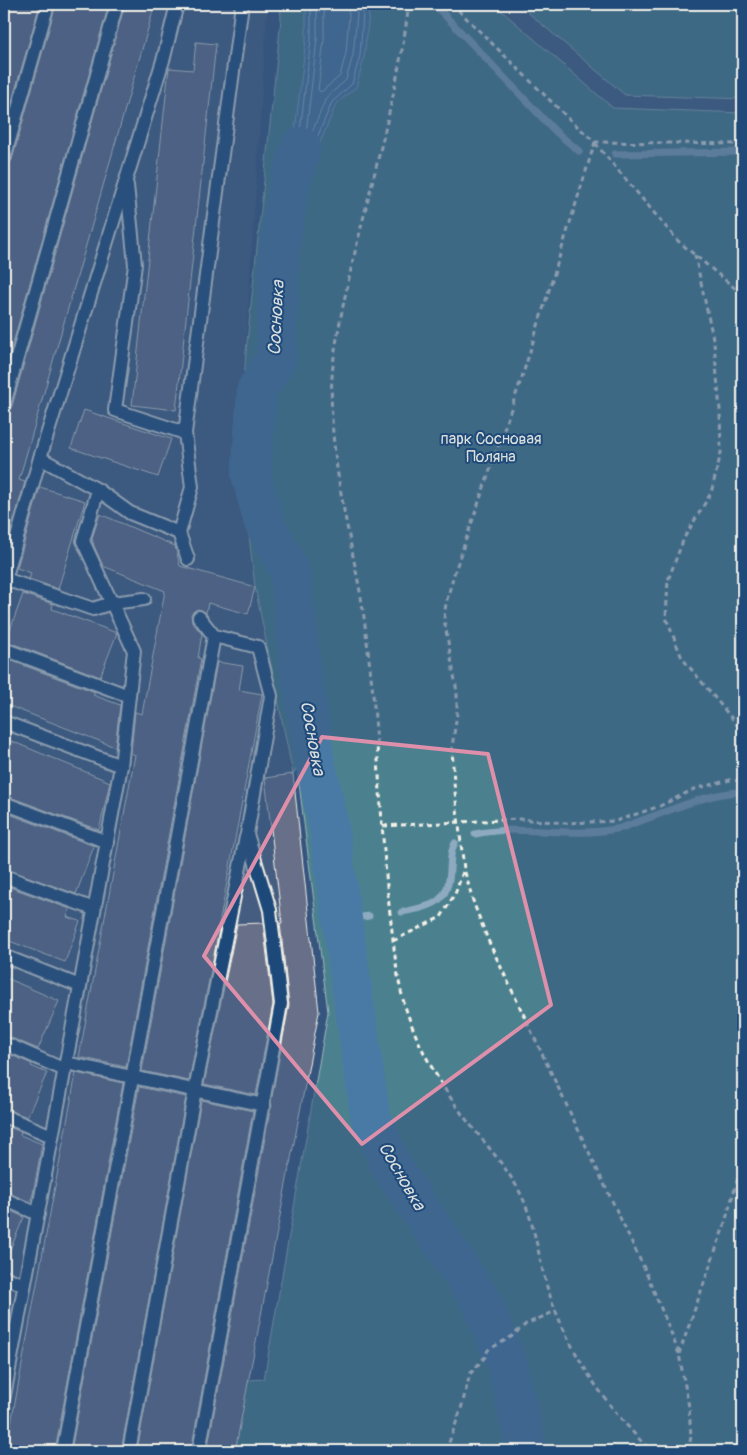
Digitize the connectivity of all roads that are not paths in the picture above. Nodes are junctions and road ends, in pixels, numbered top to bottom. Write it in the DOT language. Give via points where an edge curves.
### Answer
graph roads {
  1 [pos="48,4"];
  2 [pos="117,4"];
  3 [pos="177,4"];
  4 [pos="242,4"];
  5 [pos="4,158"];
  6 [pos="126,180"];
  7 [pos="4,404"];
  8 [pos="185,433"];
  9 [pos="40,458"];
  10 [pos="98,490"];
  11 [pos="178,533"];
  12 [pos="188,559"];
  13 [pos="4,581"];
  14 [pos="144,599"];
  15 [pos="112,603"];
  16 [pos="200,617"];
  17 [pos="214,636"];
  18 [pos="4,649"];
  19 [pos="129,696"];
  20 [pos="4,722"];
  21 [pos="121,766"];
  22 [pos="4,803"];
  23 [pos="247,834"];
  24 [pos="107,842"];
  25 [pos="4,876"];
  26 [pos="94,909"];
  27 [pos="4,956"];
  28 [pos="80,986"];
  29 [pos="4,1043"];
  30 [pos="65,1066"];
  31 [pos="131,1077"];
  32 [pos="196,1090"];
  33 [pos="264,1104"];
  34 [pos="4,1116"];
  35 [pos="52,1136"];
  36 [pos="4,1199"];
  37 [pos="38,1214"];
  38 [pos="4,1277"];
  39 [pos="24,1285"];
  40 [pos="8,1353"];
  41 [pos="4,1396"];
  42 [pos="62,1451"];
  43 [pos="129,1451"];
  44 [pos="199,1451"];
  1 -- 5 [label="lane"];
  2 -- 7 [label="lane"];
  3 -- 6 [label="lane"];
  4 -- 8 [label="lane"];
  6 -- 8 [label="lane" via="135,264 115,410"];
  6 -- 9 [label="lane"];
  8 -- 11 [label="lane" via="192,487"];
  9 -- 10 [label="lane"];
  9 -- 13 [label="lane"];
  10 -- 11 [label="lane" via="130,513"];
  10 -- 15 [label="lane" via="83,540"];
  11 -- 12 [label="lane"];
  13 -- 15 [label="lane" via="93,609"];
  14 -- 15 [label="lane"];
  15 -- 19 [label="lane" via="134,651"];
  16 -- 17 [label="lane"];
  17 -- 23 [label="lane" via="258,647 271,696"];
  17 -- 31 [label="lane"];
  18 -- 19 [label="lane"];
  19 -- 21 [label="lane"];
  20 -- 21 [label="lane"];
  21 -- 24 [label="lane"];
  22 -- 24 [label="lane"];
  23 -- 32 [label="lane"];
  23 -- 33 [label="lane" via="270,910 282,1004"];
  24 -- 26 [label="lane"];
  25 -- 26 [label="lane"];
  26 -- 28 [label="lane"];
  27 -- 28 [label="lane"];
  28 -- 30 [label="lane"];
  29 -- 30 [label="lane"];
  30 -- 31 [label="lane"];
  30 -- 35 [label="lane"];
  31 -- 32 [label="lane"];
  31 -- 42 [label="lane"];
  32 -- 33 [label="lane"];
  32 -- 43 [label="lane"];
  33 -- 44 [label="lane"];
  34 -- 35 [label="lane"];
  35 -- 37 [label="lane"];
  36 -- 37 [label="lane"];
  37 -- 39 [label="lane"];
  38 -- 39 [label="lane"];
  39 -- 40 [label="lane"];
  40 -- 41 [label="lane"];
}
